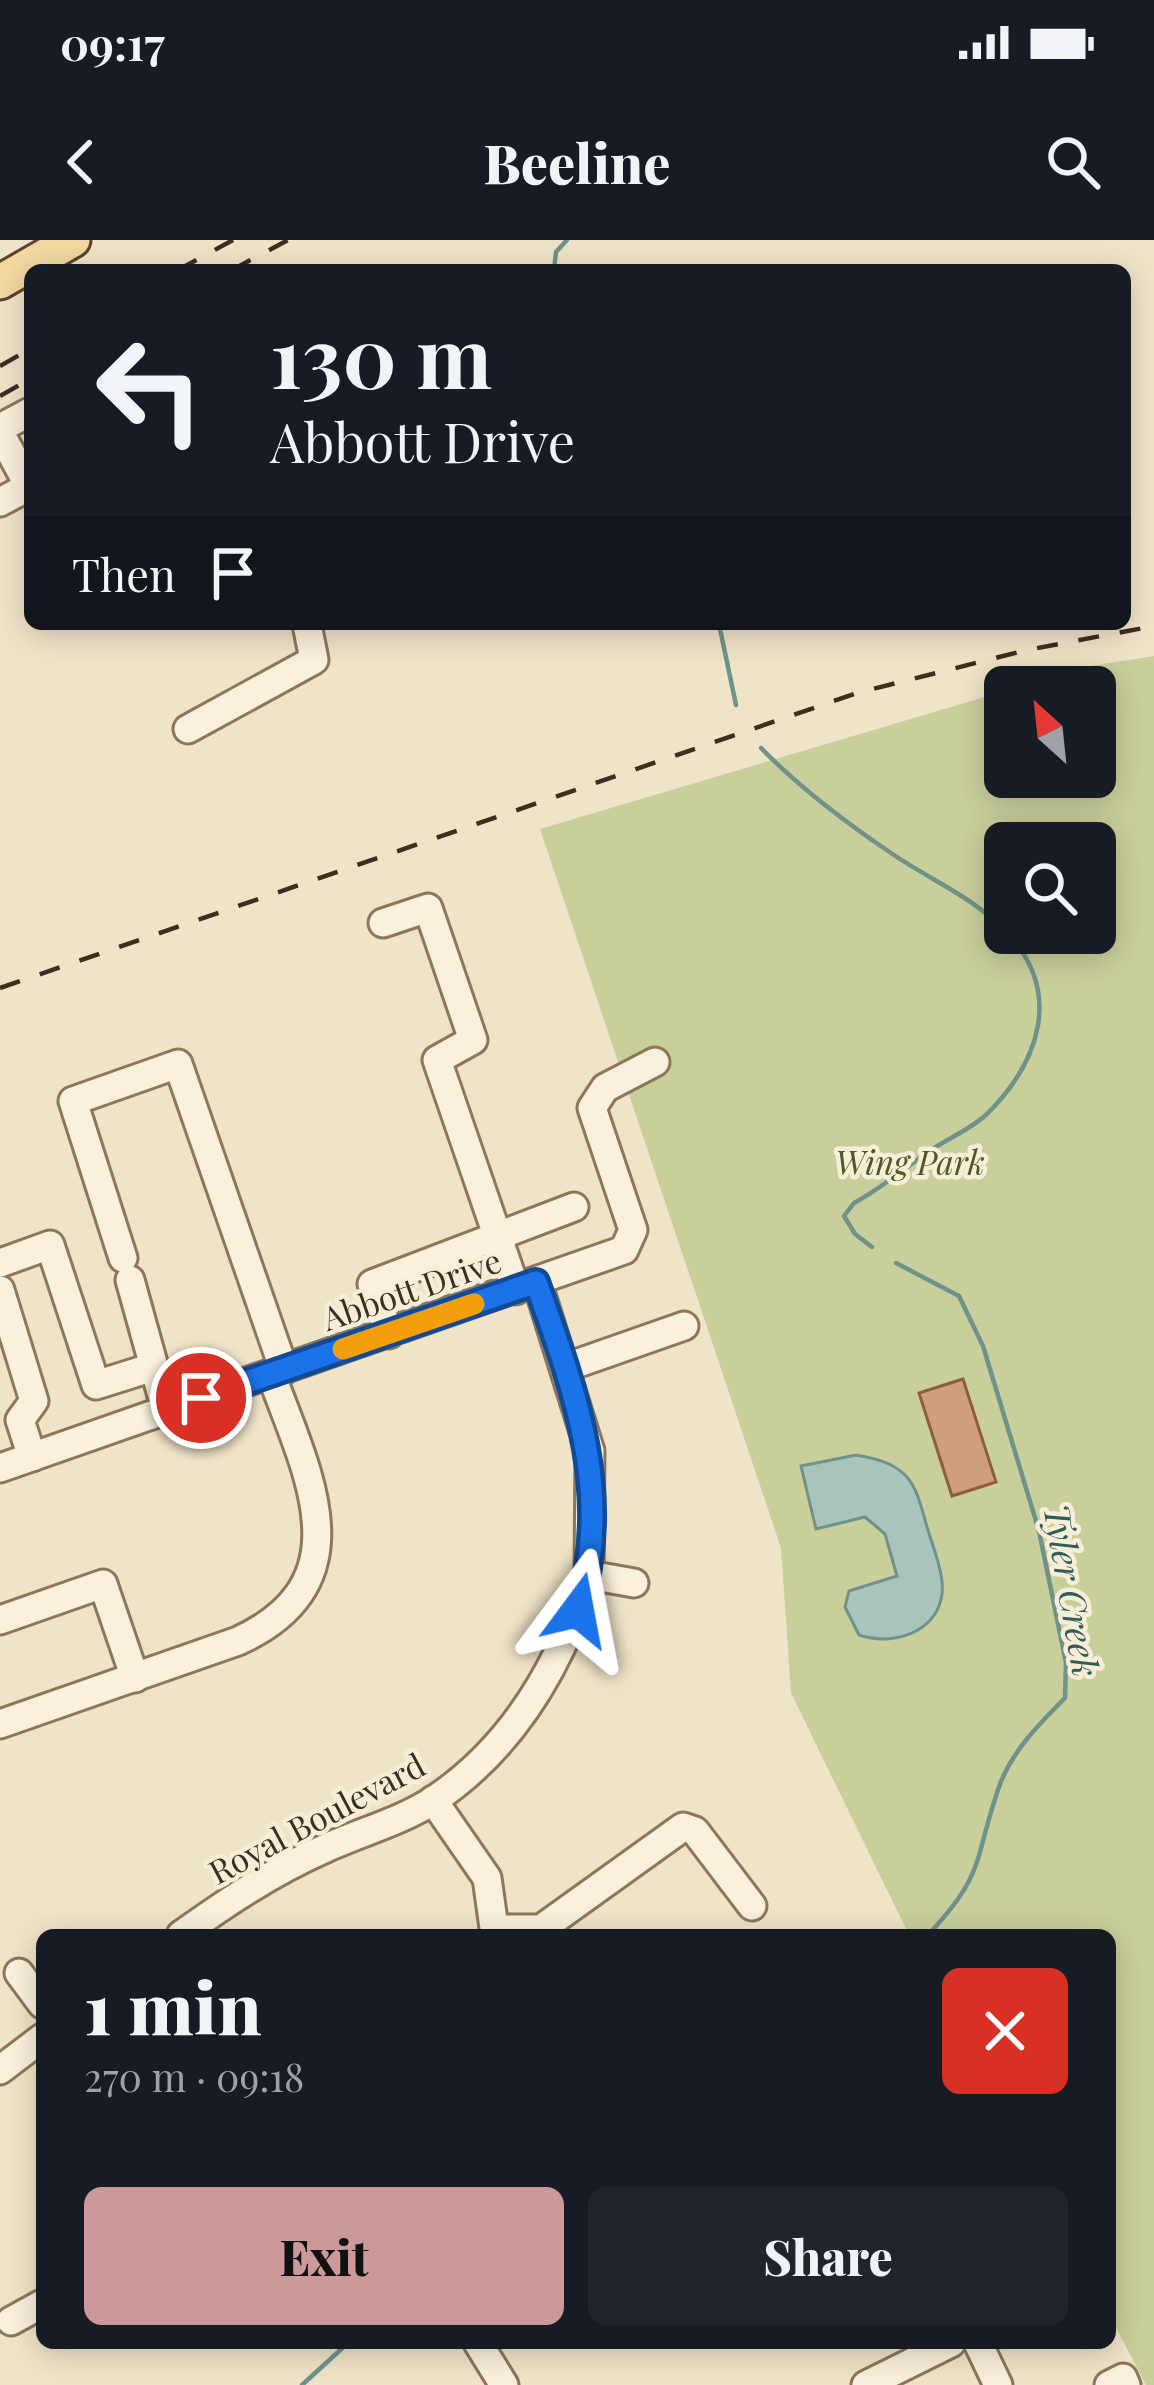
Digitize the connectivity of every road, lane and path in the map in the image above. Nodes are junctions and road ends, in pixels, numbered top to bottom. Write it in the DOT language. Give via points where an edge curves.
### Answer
graph roads {
  1 [pos="73,240"];
  2 [pos="31,264"];
  3 [pos="0,430"];
  4 [pos="24,476"];
  5 [pos="308,630"];
  6 [pos="188,729"];
  7 [pos="383,923"];
  8 [pos="656,1062"];
  9 [pos="574,1207"];
  10 [pos="497,1236"];
  11 [pos="0,1263"];
  12 [pos="526,1286"];
  13 [pos="0,1290"];
  14 [pos="684,1326"];
  15 [pos="388,1334"];
  16 [pos="566,1367"];
  17 [pos="150,1368"];
  18 [pos="278,1372"];
  19 [pos="166,1410"];
  20 [pos="32,1457"];
  21 [pos="0,1468"];
  22 [pos="589,1575"];
  23 [pos="634,1583"];
  24 [pos="0,1620"];
  25 [pos="135,1678"];
  26 [pos="2,1715"];
  27 [pos="434,1800"];
  28 [pos="752,1906"];
  29 [pos="190,1929"];
  30 [pos="495,1929"];
  31 [pos="530,1929"];
  32 [pos="19,1973"];
  33 [pos="36,1996"];
  34 [pos="36,2043"];
  35 [pos="0,2070"];
  36 [pos="36,2307"];
  37 [pos="11,2321"];
  38 [pos="482,2349"];
  39 [pos="939,2349"];
  40 [pos="980,2349"];
  41 [pos="990,2382"];
  42 [pos="504,2385"];
  43 [pos="866,2385"];
  44 [pos="1109,2385"];
  45 [pos="1126,2385"];
  1 -- 2 [label="main road"];
  3 -- 4 [label="street"];
  5 -- 6 [label="street" via="314,660"];
  7 -- 10 [label="street, Royal Boulevard" via="428,908 472,1040 437,1060"];
  8 -- 12 [label="street, Abbott Drive" via="605,1088 592,1108 632,1241"];
  9 -- 10 [label="street"];
  10 -- 12 [label="street, Royal Boulevard"];
  10 -- 15 [label="street" via="372,1284"];
  11 -- 17 [label="street" via="50,1245 96,1384"];
  12 -- 15 [label="street, Abbott Drive"];
  12 -- 16 [label="street, Royal Boulevard"];
  13 -- 20 [label="street" via="34,1402 20,1420"];
  14 -- 16 [label="street"];
  15 -- 18 [label="street, Abbott Drive"];
  16 -- 22 [label="street, Royal Boulevard" via="590,1451"];
  17 -- 18 [label="street" via="73,1101 178,1064"];
  17 -- 19 [label="street"];
  18 -- 19 [label="street, Abbott Drive"];
  18 -- 25 [label="street" via="318,1509 310,1576 291,1605 257,1632"];
  19 -- 20 [label="street, Abbott Drive"];
  20 -- 21 [label="street, Abbott Drive"];
  22 -- 23 [label="street"];
  22 -- 27 [label="street, Royal Boulevard" via="539,1691 488,1755"];
  24 -- 25 [label="street" via="104,1584"];
  25 -- 26 [label="street"];
  27 -- 29 [label="street, Royal Boulevard" via="261,1880"];
  27 -- 30 [label="street" via="487,1878"];
  28 -- 31 [label="street" via="695,1831 683,1827"];
  32 -- 33 [label="street"];
  34 -- 35 [label="street"];
  36 -- 37 [label="street"];
  38 -- 42 [label="street"];
  39 -- 43 [label="street"];
  40 -- 41 [label="street"];
  44 -- 45 [label="street" via="1123,2378"];
}
